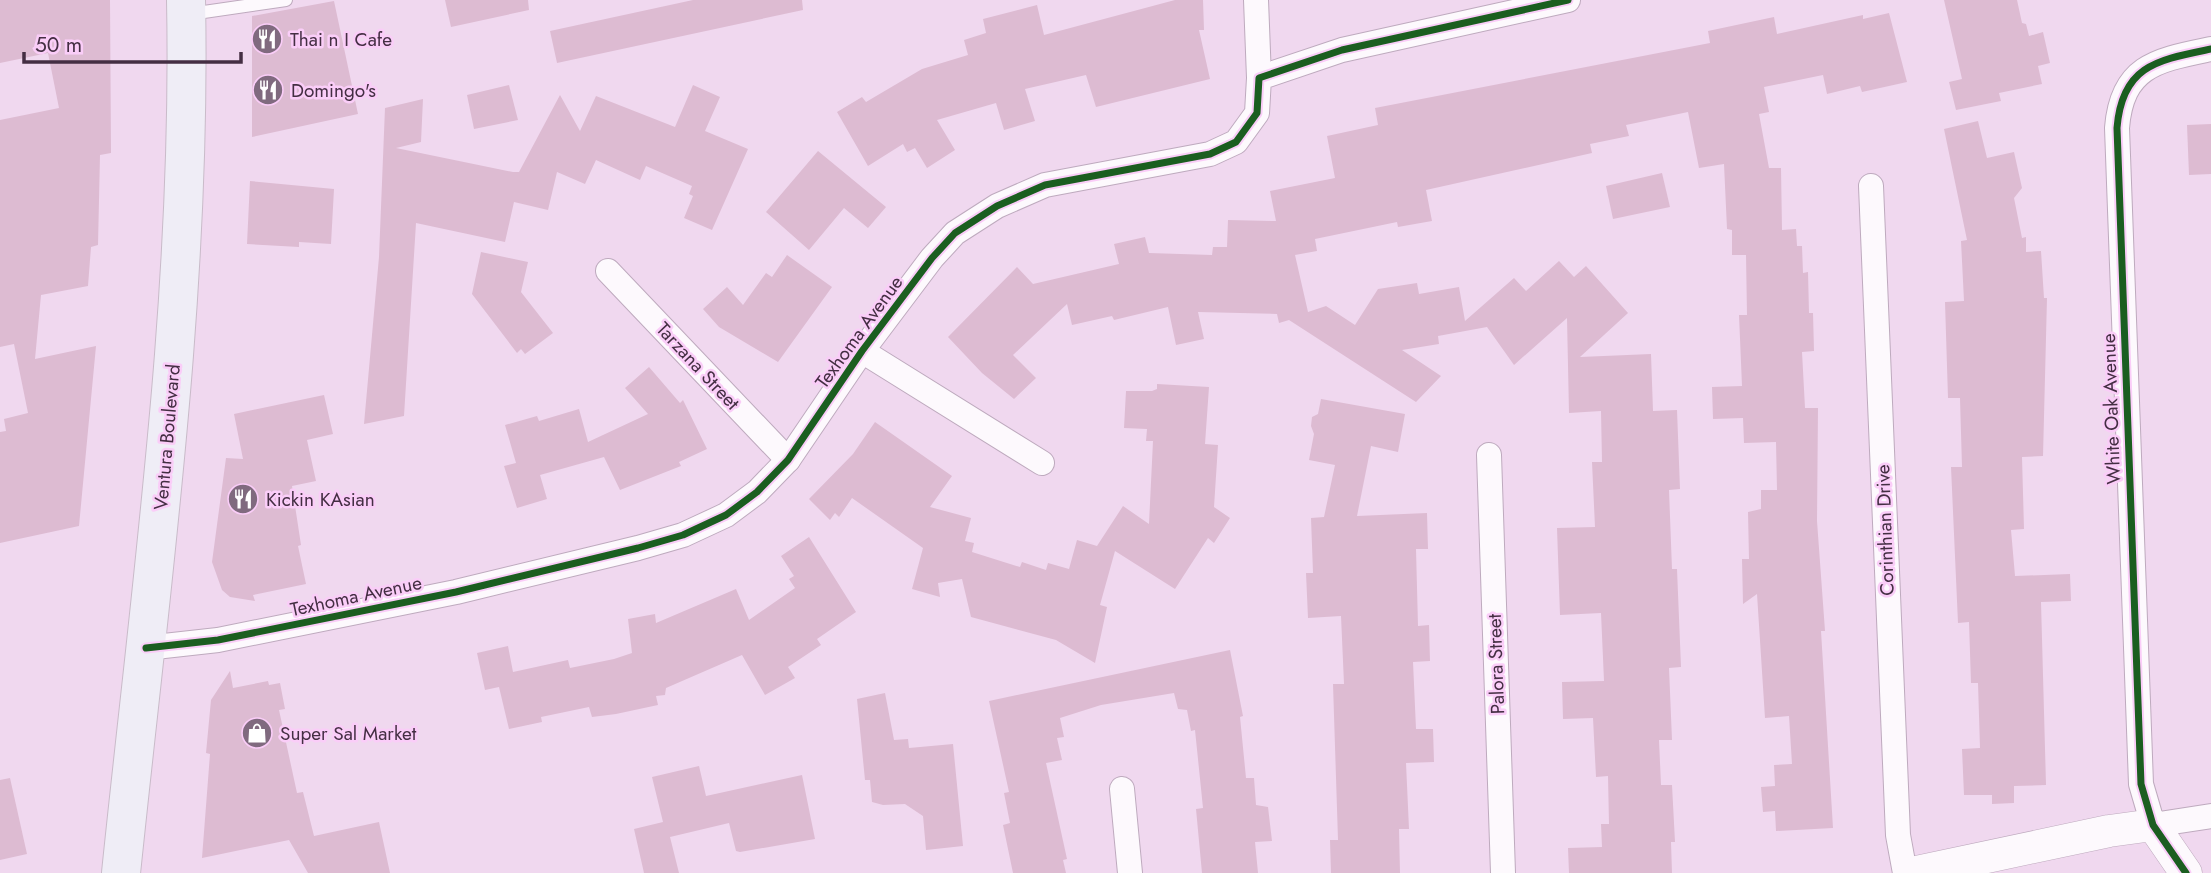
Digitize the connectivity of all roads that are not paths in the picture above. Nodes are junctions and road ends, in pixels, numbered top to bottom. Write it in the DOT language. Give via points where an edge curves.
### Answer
graph roads {
  1 [pos="286,0"];
  2 [pos="1256,0"];
  3 [pos="1568,0"];
  4 [pos="186,7"];
  5 [pos="2211,48"];
  6 [pos="1259,78"];
  7 [pos="1871,186"];
  8 [pos="608,271"];
  9 [pos="862,352"];
  10 [pos="1489,455"];
  11 [pos="788,460"];
  12 [pos="1042,463"];
  13 [pos="146,648"];
  14 [pos="1122,789"];
  15 [pos="2211,816"];
  16 [pos="2153,825"];
  17 [pos="121,873"];
  18 [pos="1130,873"];
  19 [pos="1503,873"];
  20 [pos="1905,873"];
  21 [pos="1912,873"];
  22 [pos="2186,873"];
  1 -- 4 [label="lane"];
  2 -- 6 [label="street"];
  3 -- 6 [label="street" via="1342,50"];
  4 -- 13 [label="main road, Ventura Boulevard" via="186,168 177,329"];
  5 -- 16 [label="street, White Oak Avenue" via="2162,59 2142,70 2126,89 2118,118 2141,784"];
  6 -- 9 [label="street, Texhoma Avenue" via="1256,113 1236,142 1210,154 1045,185 996,206 955,233"];
  7 -- 20 [label="street, Corinthian Drive" via="1898,835"];
  8 -- 11 [label="street, Tarzana Street"];
  9 -- 11 [label="street, Texhoma Avenue"];
  9 -- 12 [label="street"];
  10 -- 19 [label="street, Palora Street"];
  11 -- 13 [label="street, Texhoma Avenue" via="726,515 683,536 456,592 218,640"];
  13 -- 17 [label="main road, Ventura Boulevard"];
  14 -- 18 [label="street"];
  15 -- 16 [label="street"];
  16 -- 21 [label="street"];
  16 -- 22 [label="street"];
}
